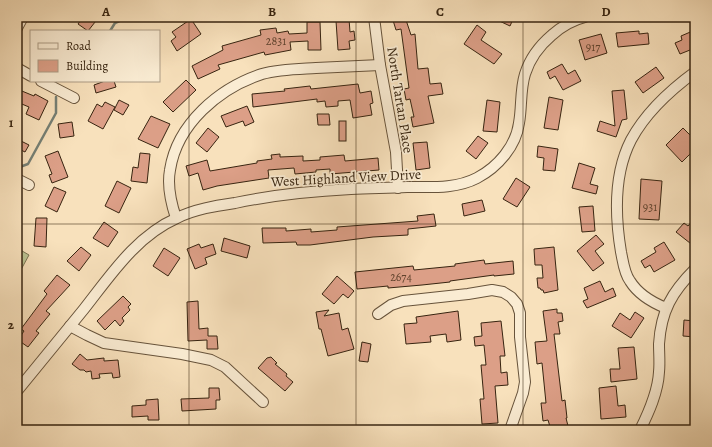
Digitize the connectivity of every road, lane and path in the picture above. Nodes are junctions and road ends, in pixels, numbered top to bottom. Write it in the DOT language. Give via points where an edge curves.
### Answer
graph roads {
  1 [pos="23,17"];
  2 [pos="374,17"];
  3 [pos="585,17"];
  4 [pos="17,28"];
  5 [pos="380,65"];
  6 [pos="17,68"];
  7 [pos="695,72"];
  8 [pos="30,75"];
  9 [pos="43,82"];
  10 [pos="74,98"];
  11 [pos="17,179"];
  12 [pos="29,185"];
  13 [pos="398,188"];
  14 [pos="176,218"];
  15 [pos="695,269"];
  16 [pos="666,308"];
  17 [pos="378,314"];
  18 [pos="70,326"];
  19 [pos="17,391"];
  20 [pos="263,402"];
  21 [pos="510,430"];
  22 [pos="640,430"];
  1 -- 4 [label="street"];
  2 -- 5 [label="street, North Tartan Place"];
  3 -- 13 [label="street, West Highland View Drive" via="560,29 542,43 532,57 524,76 515,138 495,166 478,178 459,185"];
  5 -- 13 [label="street, North Tartan Place" via="396,152"];
  5 -- 14 [label="street" via="288,69 263,74 237,84 212,101 190,123 174,151 169,171 169,191"];
  6 -- 8 [label="street"];
  7 -- 16 [label="street" via="660,101 645,118 630,142 622,166 618,195 619,239 623,264 629,280 650,301"];
  9 -- 10 [label="street"];
  11 -- 12 [label="street"];
  13 -- 14 [label="street, West Highland View Drive" via="272,196 202,209"];
  14 -- 18 [label="street, West Highland View Drive" via="151,233 127,254"];
  15 -- 16 [label="street" via="682,282"];
  16 -- 22 [label="street" via="659,344 657,385 651,408"];
  17 -- 21 [label="street" via="403,301 492,290 511,296 520,313 525,382"];
  18 -- 19 [label="street, West Highland View Drive"];
  18 -- 20 [label="street" via="104,343 211,360 225,367"];
}
